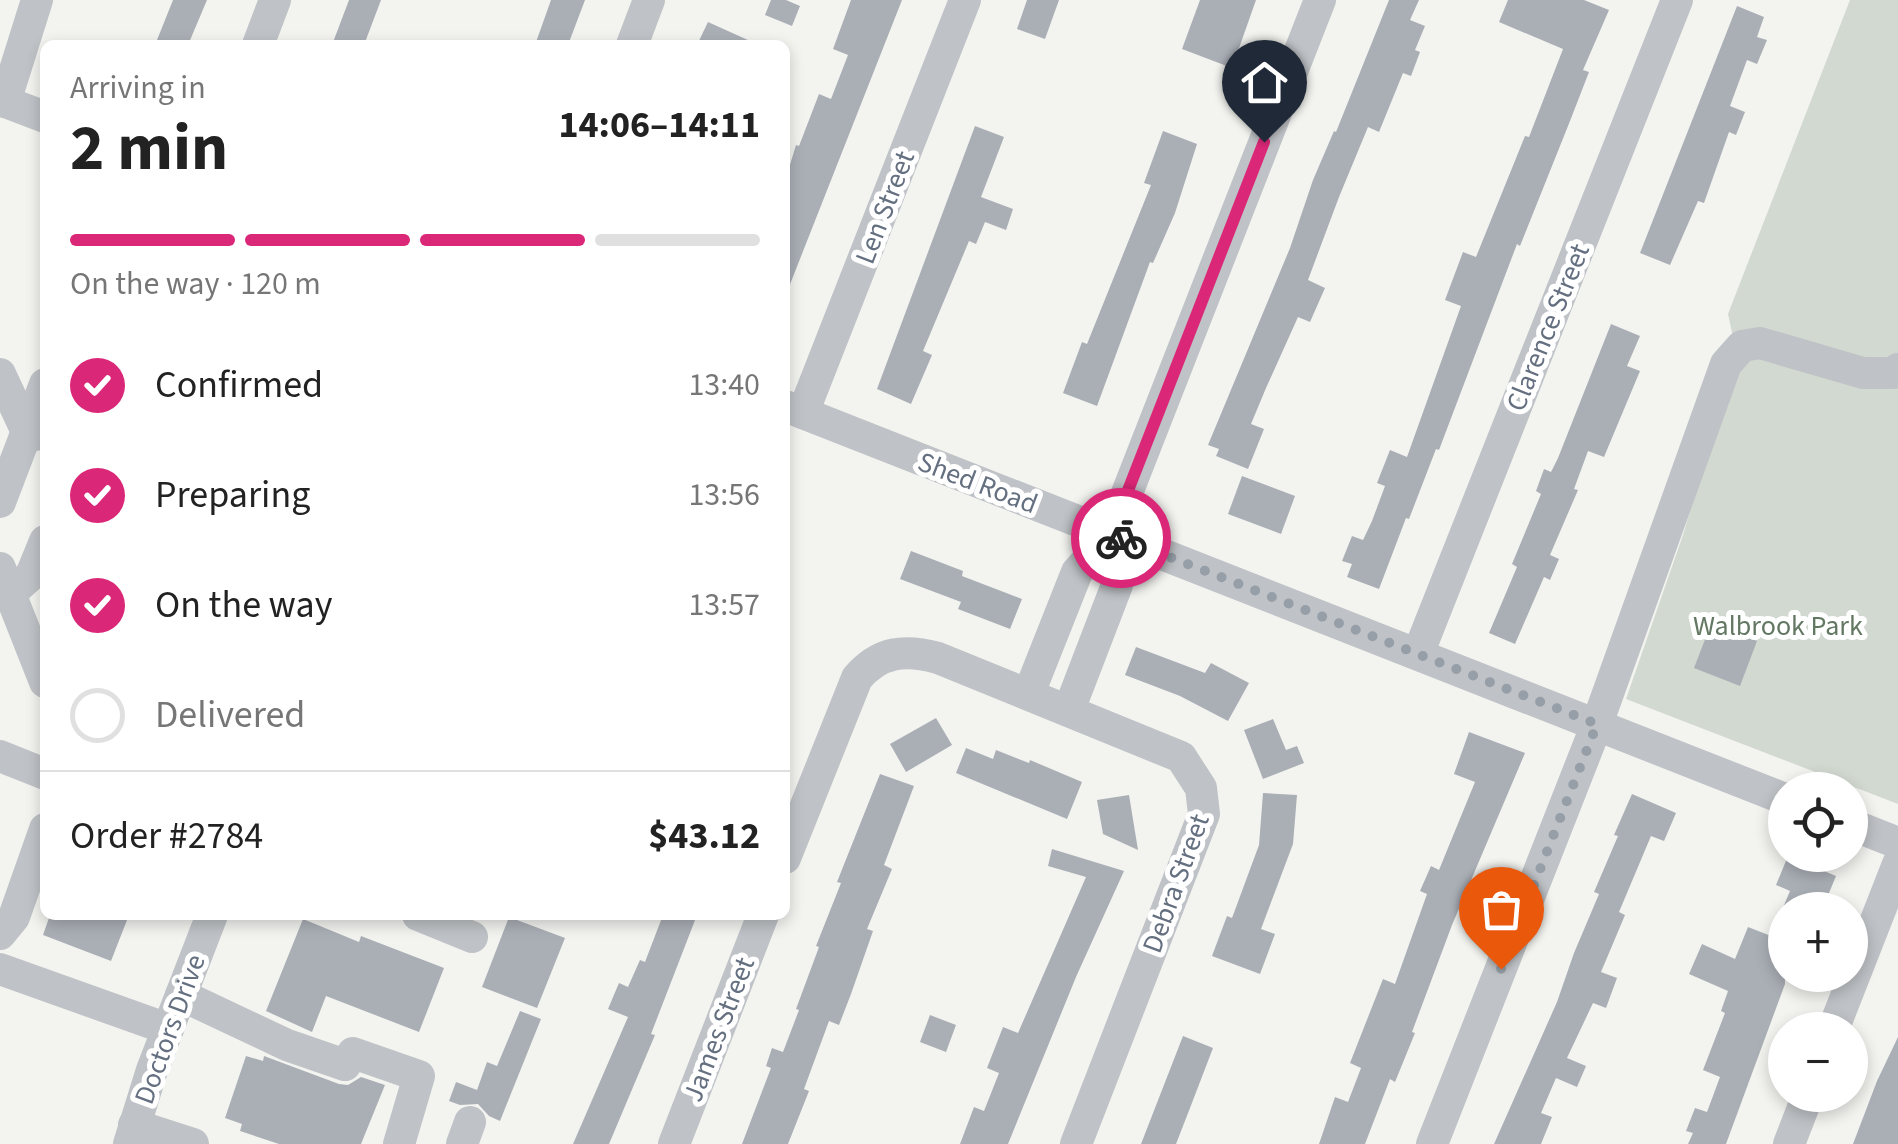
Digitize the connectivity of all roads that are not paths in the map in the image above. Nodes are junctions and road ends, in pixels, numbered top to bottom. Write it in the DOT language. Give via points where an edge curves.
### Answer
graph roads {
  1 [pos="36,0"];
  2 [pos="275,0"];
  3 [pos="650,0"];
  4 [pos="965,0"];
  5 [pos="1320,0"];
  6 [pos="1676,0"];
  7 [pos="260,40"];
  8 [pos="634,40"];
  9 [pos="2,101"];
  10 [pos="40,115"];
  11 [pos="1898,369"];
  12 [pos="0,374"];
  13 [pos="40,393"];
  14 [pos="794,410"];
  15 [pos="22,425"];
  16 [pos="0,502"];
  17 [pos="1111,534"];
  18 [pos="40,553"];
  19 [pos="4,580"];
  20 [pos="1418,654"];
  21 [pos="40,670"];
  22 [pos="1049,702"];
  23 [pos="1597,724"];
  24 [pos="0,756"];
  25 [pos="40,772"];
  26 [pos="1768,792"];
  27 [pos="1868,832"];
  28 [pos="1898,844"];
  29 [pos="790,845"];
  30 [pos="40,849"];
  31 [pos="1898,864"];
  32 [pos="210,920"];
  33 [pos="430,920"];
  34 [pos="761,920"];
  35 [pos="0,934"];
  36 [pos="472,937"];
  37 [pos="0,969"];
  38 [pos="181,995"];
  39 [pos="1840,1012"];
  40 [pos="168,1030"];
  41 [pos="1801,1112"];
  42 [pos="132,1134"];
  43 [pos="193,1144"];
  44 [pos="399,1144"];
  45 [pos="674,1144"];
  46 [pos="1076,1144"];
  47 [pos="1432,1144"];
  48 [pos="1789,1144"];
  1 -- 9 [label="street"];
  2 -- 7 [label="street"];
  3 -- 8 [label="street"];
  4 -- 14 [label="street, Len Street"];
  5 -- 17 [label="street"];
  6 -- 20 [label="street, Clarence Street"];
  9 -- 10 [label="street"];
  11 -- 23 [label="street" via="1864,374 1760,343 1742,346 1726,364"];
  12 -- 15 [label="street"];
  13 -- 15 [label="street"];
  14 -- 17 [label="street, Shed Road"];
  15 -- 16 [label="street"];
  17 -- 20 [label="street, Shed Road"];
  17 -- 22 [label="street" via="1077,572"];
  18 -- 19 [label="street" via="31,575"];
  19 -- 21 [label="street"];
  20 -- 23 [label="street, Shed Road"];
  22 -- 29 [label="street" via="919,653 874,660 851,690"];
  22 -- 46 [label="street, Debra Street" via="1182,757 1200,788 1204,814"];
  23 -- 26 [label="street, Shed Road"];
  23 -- 47 [label="street"];
  24 -- 25 [label="street"];
  27 -- 28 [label="street"];
  30 -- 35 [label="street" via="14,918"];
  31 -- 39 [label="street"];
  32 -- 38 [label="street, Doctors Drive"];
  33 -- 36 [label="street"];
  34 -- 45 [label="street, James Street"];
  37 -- 40 [label="street"];
  38 -- 40 [label="street, Doctors Drive"];
  38 -- 44 [label="street" via="302,1050 346,1065 353,1053 418,1076"];
  40 -- 42 [label="street, Doctors Drive"];
  41 -- 48 [label="street"];
  42 -- 43 [label="street"];
}
